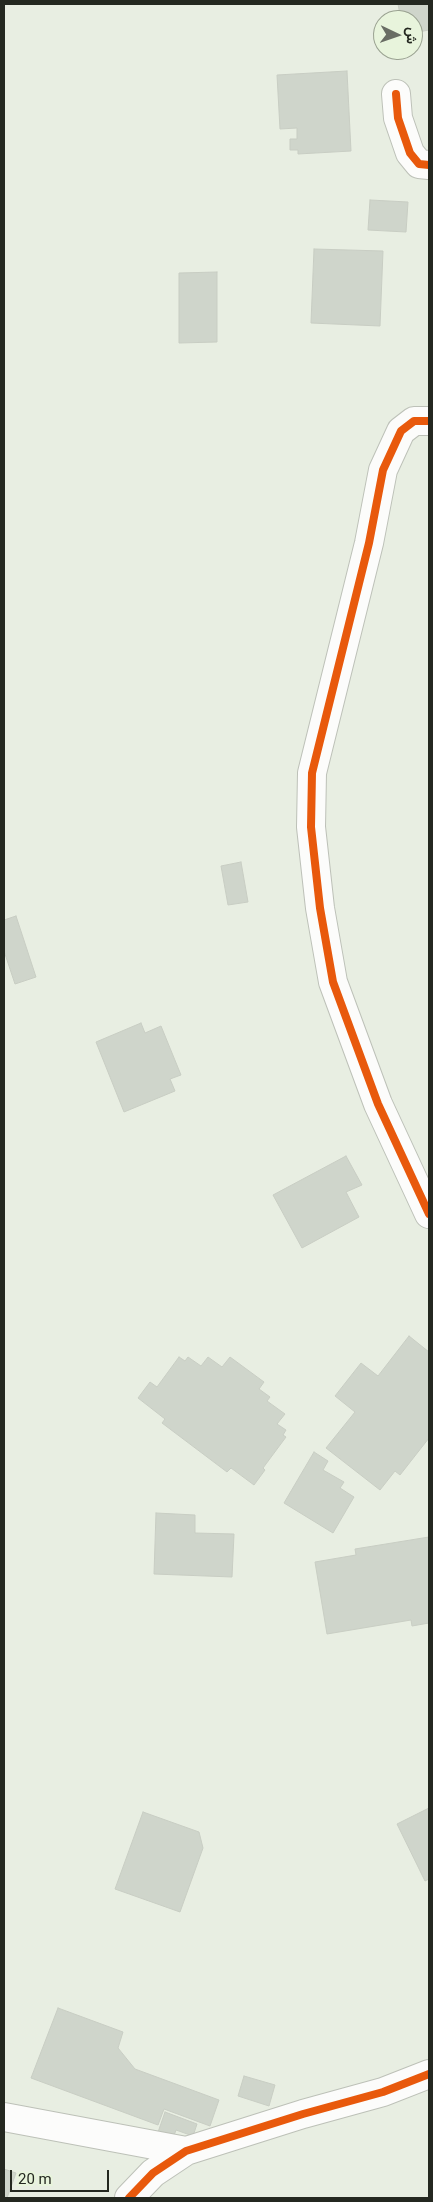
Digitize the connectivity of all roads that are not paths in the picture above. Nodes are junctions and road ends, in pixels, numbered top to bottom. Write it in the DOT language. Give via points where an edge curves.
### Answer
graph roads {
  1 [pos="396,94"];
  2 [pos="429,165"];
  3 [pos="429,421"];
  4 [pos="429,1214"];
  5 [pos="429,2074"];
  6 [pos="4,2117"];
  7 [pos="186,2151"];
  8 [pos="129,2198"];
  1 -- 2 [label="street" via="398,118 410,153 420,164"];
  3 -- 4 [label="street" via="414,421 400,431 383,470 369,543 312,773 311,827 333,982 378,1104"];
  5 -- 7 [label="street" via="383,2092"];
  6 -- 7 [label="street"];
  7 -- 8 [label="street" via="153,2172"];
}
